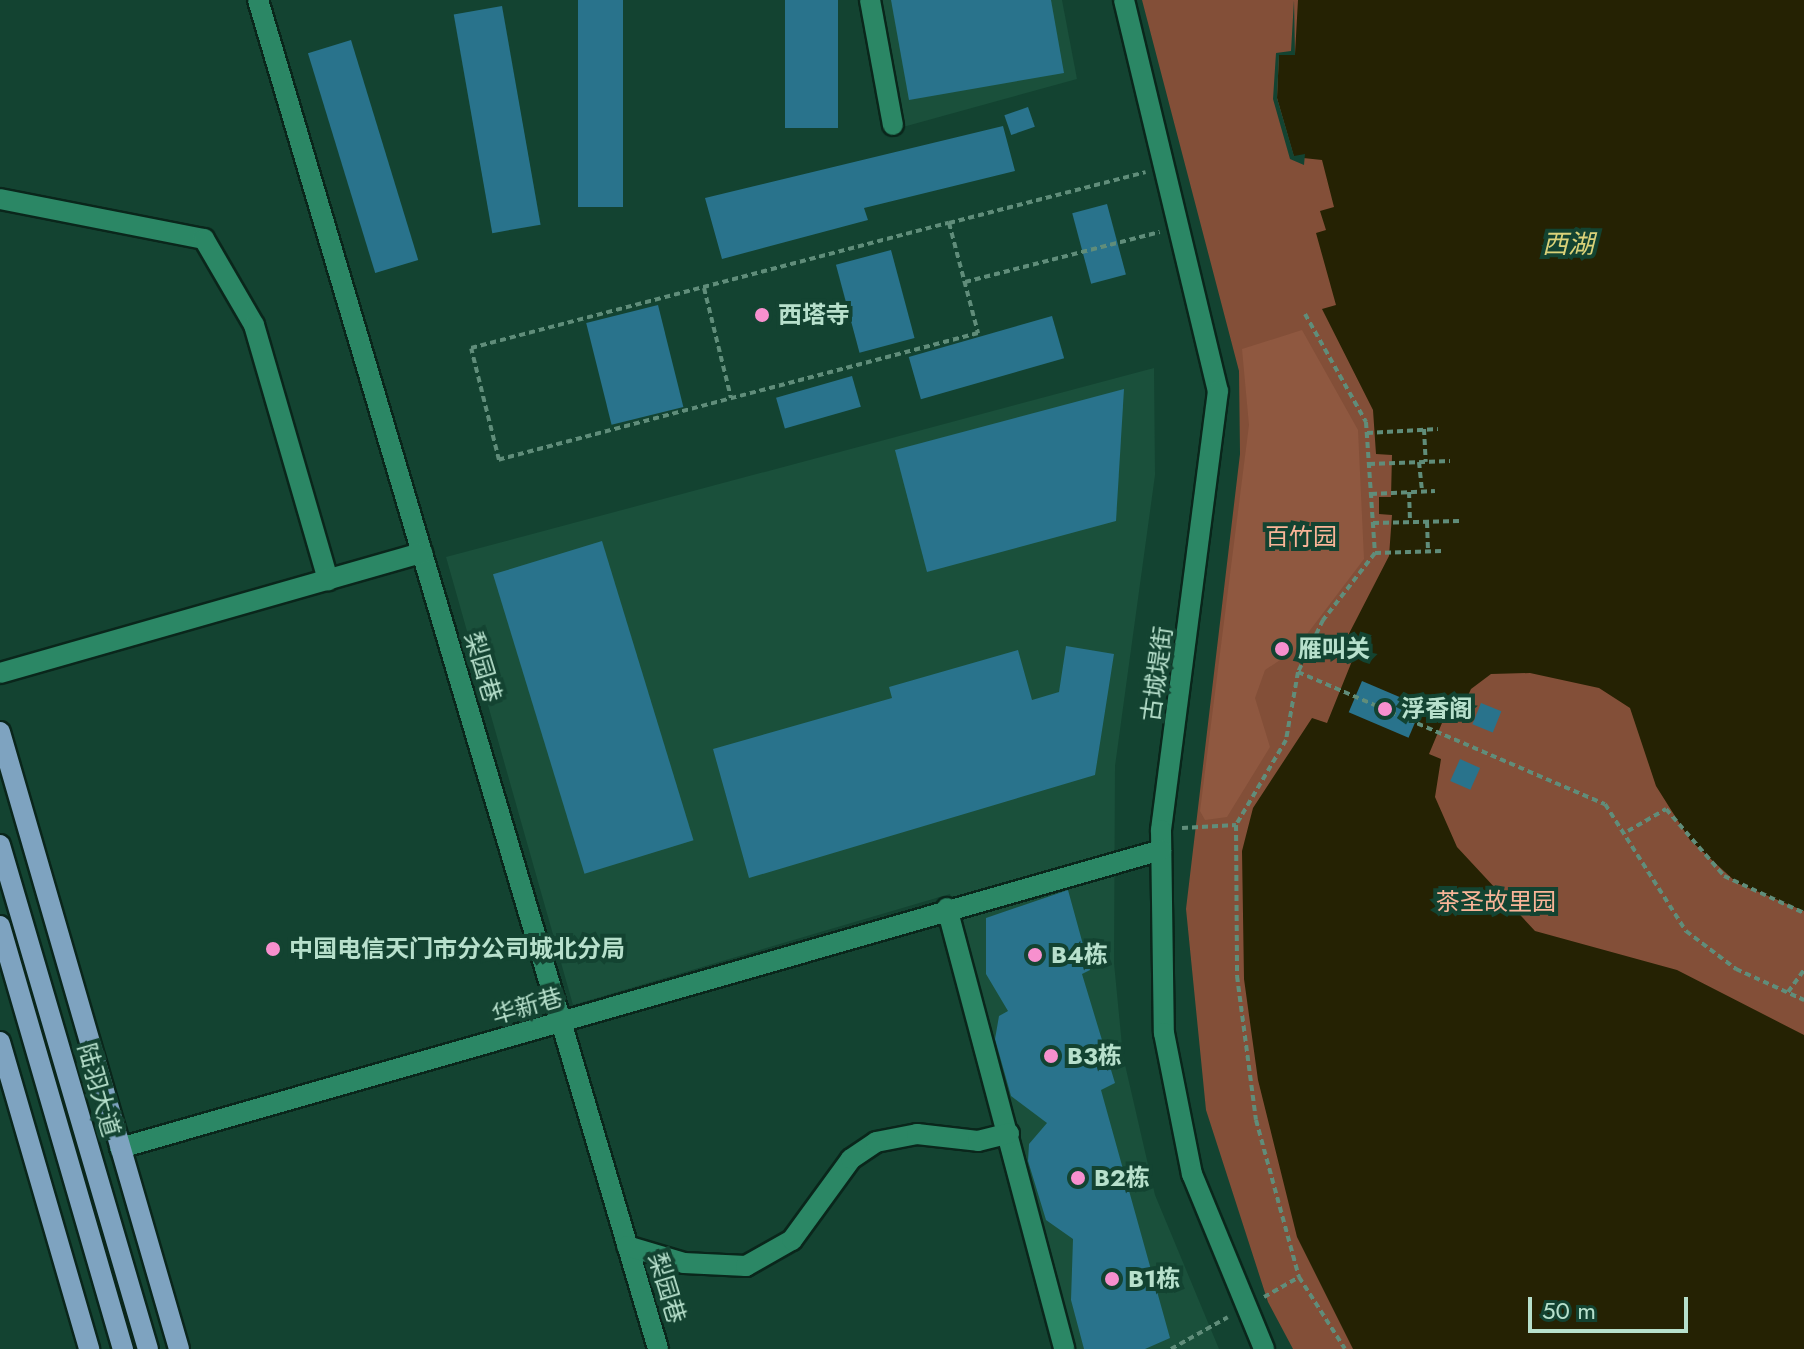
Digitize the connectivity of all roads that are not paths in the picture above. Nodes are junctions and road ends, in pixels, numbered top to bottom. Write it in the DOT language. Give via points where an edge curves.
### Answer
graph roads {
  1 [pos="258,0"];
  2 [pos="870,0"];
  3 [pos="1124,0"];
  4 [pos="893,125"];
  5 [pos="0,199"];
  6 [pos="422,553"];
  7 [pos="328,580"];
  8 [pos="0,673"];
  9 [pos="0,732"];
  10 [pos="1161,840"];
  11 [pos="0,845"];
  12 [pos="947,908"];
  13 [pos="0,926"];
  14 [pos="561,1023"];
  15 [pos="0,1042"];
  16 [pos="1009,1133"];
  17 [pos="120,1148"];
  18 [pos="627,1246"];
  19 [pos="89,1349"];
  20 [pos="123,1349"];
  21 [pos="148,1349"];
  22 [pos="179,1349"];
  23 [pos="658,1349"];
  24 [pos="1064,1349"];
  25 [pos="1264,1349"];
  1 -- 6 [label="street, 梨园巷"];
  2 -- 4 [label="street"];
  3 -- 10 [label="street, 古城堤街" via="1209,339 1218,416"];
  5 -- 7 [label="street" via="204,239 254,325"];
  6 -- 7 [label="street"];
  6 -- 14 [label="street, 梨园巷"];
  7 -- 8 [label="street"];
  9 -- 17 [label="main road"];
  10 -- 12 [label="street, 华新巷"];
  10 -- 25 [label="street, 古城堤街" via="1160,986 1179,1125 1212,1233"];
  11 -- 21 [label="main road, 陆羽大道"];
  12 -- 14 [label="street, 华新巷"];
  12 -- 16 [label="street"];
  13 -- 20 [label="main road, 陆羽大道"];
  14 -- 17 [label="street, 华新巷"];
  14 -- 18 [label="street, 梨园巷"];
  15 -- 19 [label="main road"];
  16 -- 18 [label="street" via="876,1142 851,1159 792,1240 746,1266 684,1263"];
  16 -- 24 [label="street"];
  17 -- 22 [label="main road"];
  18 -- 23 [label="street, 梨园巷"];
}
